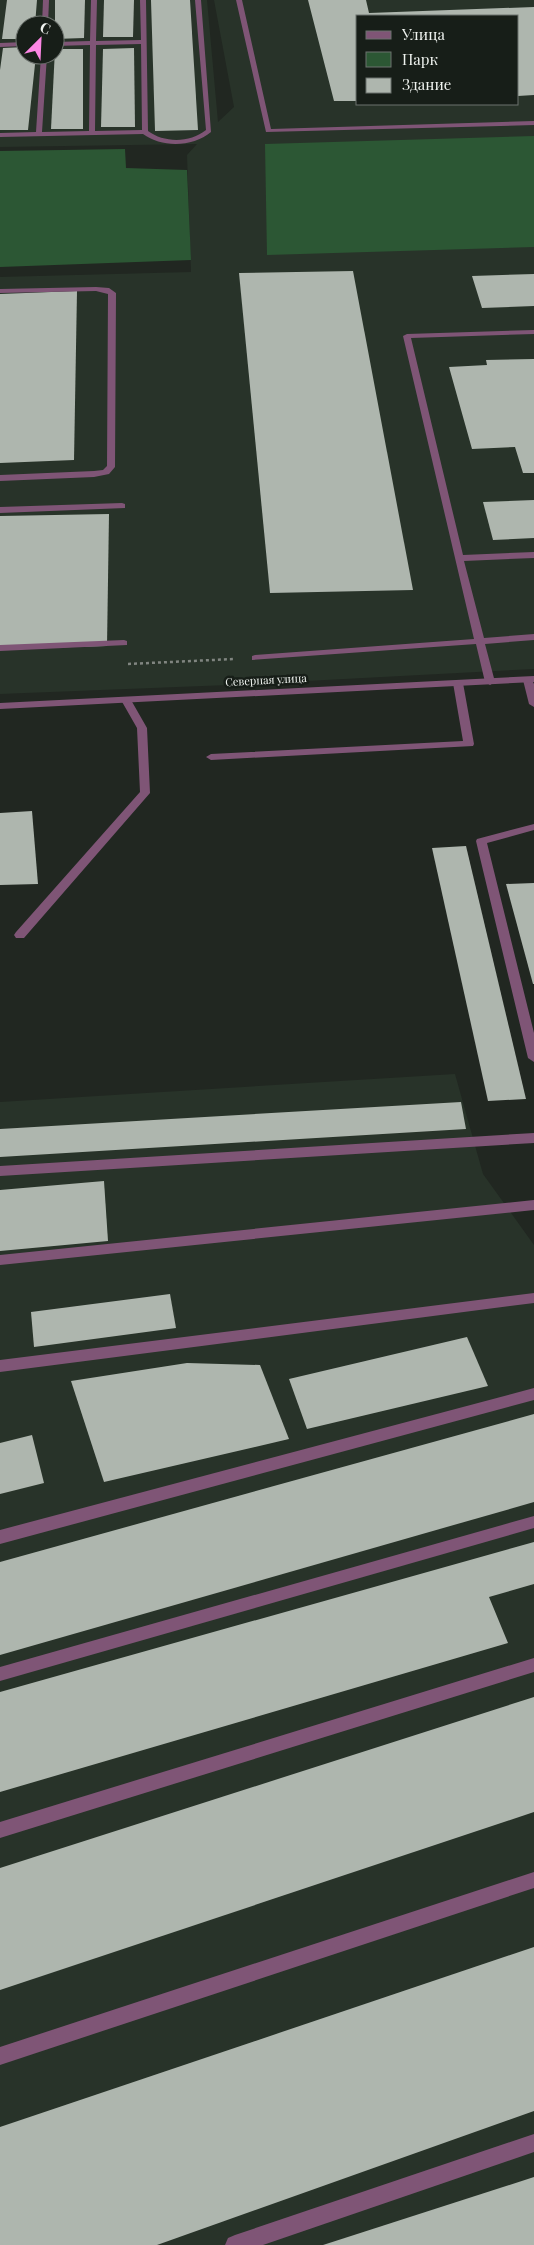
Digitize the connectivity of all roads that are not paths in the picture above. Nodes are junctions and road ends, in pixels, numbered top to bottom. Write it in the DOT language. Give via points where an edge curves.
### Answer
graph roads {
  1 [pos="46,0"];
  2 [pos="94,0"];
  3 [pos="143,0"];
  4 [pos="198,0"];
  5 [pos="240,0"];
  6 [pos="45,15"];
  7 [pos="144,42"];
  8 [pos="93,43"];
  9 [pos="15,44"];
  10 [pos="65,44"];
  11 [pos="0,45"];
  12 [pos="43,65"];
  13 [pos="534,124"];
  14 [pos="145,132"];
  15 [pos="92,133"];
  16 [pos="39,134"];
  17 [pos="0,135"];
  18 [pos="0,291"];
  19 [pos="534,332"];
  20 [pos="0,478"];
  21 [pos="122,506"];
  22 [pos="0,510"];
  23 [pos="534,555"];
  24 [pos="459,558"];
  25 [pos="534,638"];
  26 [pos="480,640"];
  27 [pos="124,643"];
  28 [pos="0,648"];
  29 [pos="255,658"];
  30 [pos="531,679"];
  31 [pos="490,682"];
  32 [pos="458,683"];
  33 [pos="126,700"];
  34 [pos="534,704"];
  35 [pos="0,706"];
  36 [pos="211,757"];
  37 [pos="534,827"];
  38 [pos="20,935"];
  39 [pos="534,1058"];
  40 [pos="533,1142"];
  41 [pos="0,1170"];
  42 [pos="534,1205"];
  43 [pos="0,1260"];
  44 [pos="534,1298"];
  45 [pos="0,1366"];
  46 [pos="534,1394"];
  47 [pos="534,1522"];
  48 [pos="0,1537"];
  49 [pos="534,1665"];
  50 [pos="0,1674"];
  51 [pos="0,1830"];
  52 [pos="534,1880"];
  53 [pos="0,2056"];
  54 [pos="534,2143"];
  55 [pos="235,2245"];
  1 -- 6 [label="street"];
  2 -- 8 [label="street"];
  3 -- 7 [label="street"];
  4 -- 14 [label="street" via="209,131 194,140 161,141"];
  5 -- 13 [label="street" via="268,131"];
  7 -- 8 [label="street"];
  7 -- 14 [label="street"];
  8 -- 10 [label="street"];
  8 -- 15 [label="street"];
  9 -- 11 [label="street"];
  12 -- 16 [label="street"];
  14 -- 15 [label="street"];
  15 -- 16 [label="street"];
  16 -- 17 [label="street"];
  18 -- 20 [label="street" via="96,289 112,293 111,467 106,472 94,474"];
  19 -- 24 [label="street" via="407,336"];
  21 -- 22 [label="street"];
  23 -- 24 [label="street"];
  24 -- 26 [label="street"];
  25 -- 26 [label="street"];
  26 -- 29 [label="street"];
  26 -- 31 [label="street"];
  27 -- 28 [label="street"];
  30 -- 31 [label="street, Северная улица"];
  30 -- 34 [label="street"];
  31 -- 32 [label="street, Северная улица"];
  32 -- 33 [label="street, Северная улица"];
  32 -- 36 [label="street" via="469,744"];
  33 -- 35 [label="street, Северная улица"];
  33 -- 38 [label="street" via="142,728 145,793"];
  37 -- 39 [label="street" via="481,841"];
  40 -- 41 [label="street"];
  42 -- 43 [label="street"];
  44 -- 45 [label="street"];
  46 -- 48 [label="street"];
  47 -- 50 [label="street"];
  49 -- 51 [label="street"];
  52 -- 53 [label="street"];
  54 -- 55 [label="street"];
}
